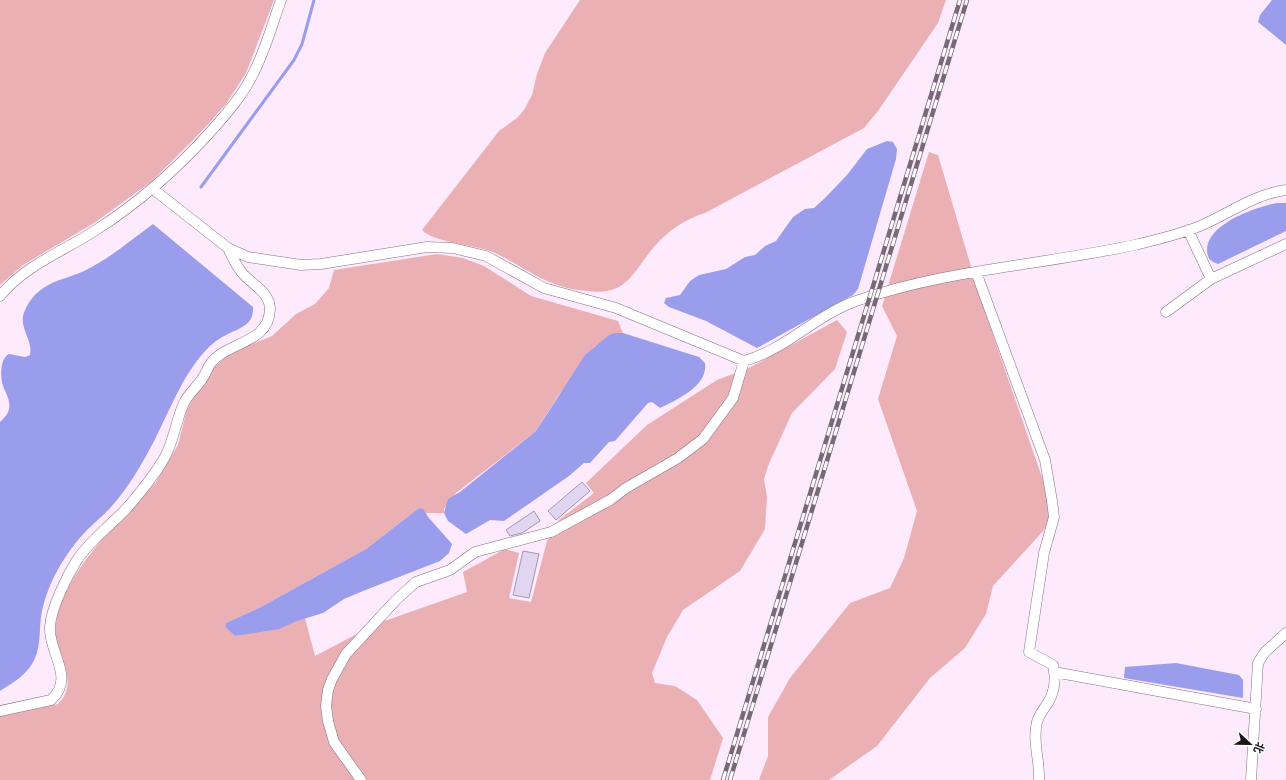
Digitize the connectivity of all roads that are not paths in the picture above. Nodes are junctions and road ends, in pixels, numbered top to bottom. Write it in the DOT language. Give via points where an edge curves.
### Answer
graph roads {
  1 [pos="281,0"];
  2 [pos="153,189"];
  3 [pos="1286,190"];
  4 [pos="1188,230"];
  5 [pos="1286,244"];
  6 [pos="228,248"];
  7 [pos="976,272"];
  8 [pos="1211,279"];
  9 [pos="0,296"];
  10 [pos="1166,312"];
  11 [pos="744,361"];
  12 [pos="1286,633"];
  13 [pos="1054,672"];
  14 [pos="1256,709"];
  15 [pos="0,711"];
  16 [pos="361,780"];
  17 [pos="1039,780"];
  18 [pos="1251,780"];
  1 -- 2 [label="street" via="260,58 243,92 205,138"];
  2 -- 6 [label="street"];
  2 -- 9 [label="street" via="98,229 15,279"];
  3 -- 4 [label="street" via="1262,196"];
  4 -- 7 [label="street" via="1139,244"];
  4 -- 8 [label="street"];
  5 -- 8 [label="street"];
  6 -- 11 [label="street" via="252,258 321,264 427,247 452,248 486,256 544,288 616,308"];
  6 -- 15 [label="street" via="243,274 268,297 270,309 266,322 257,336 226,351 211,364 184,403 162,463 126,508 99,533 73,567 54,610 50,626 50,638 62,673 55,696 50,700"];
  7 -- 11 [label="street" via="889,290 854,302 765,354"];
  7 -- 13 [label="street" via="1045,460 1054,517 1044,553 1029,652 1053,665"];
  8 -- 10 [label="street"];
  11 -- 16 [label="street" via="733,398 703,439 678,458 610,500 551,532 475,552 450,570 416,582 351,649 332,679 326,706 334,742"];
  12 -- 14 [label="street" via="1258,662"];
  13 -- 14 [label="street"];
  13 -- 17 [label="street" via="1054,687 1050,700 1038,718 1035,731"];
  14 -- 18 [label="street"];
}
